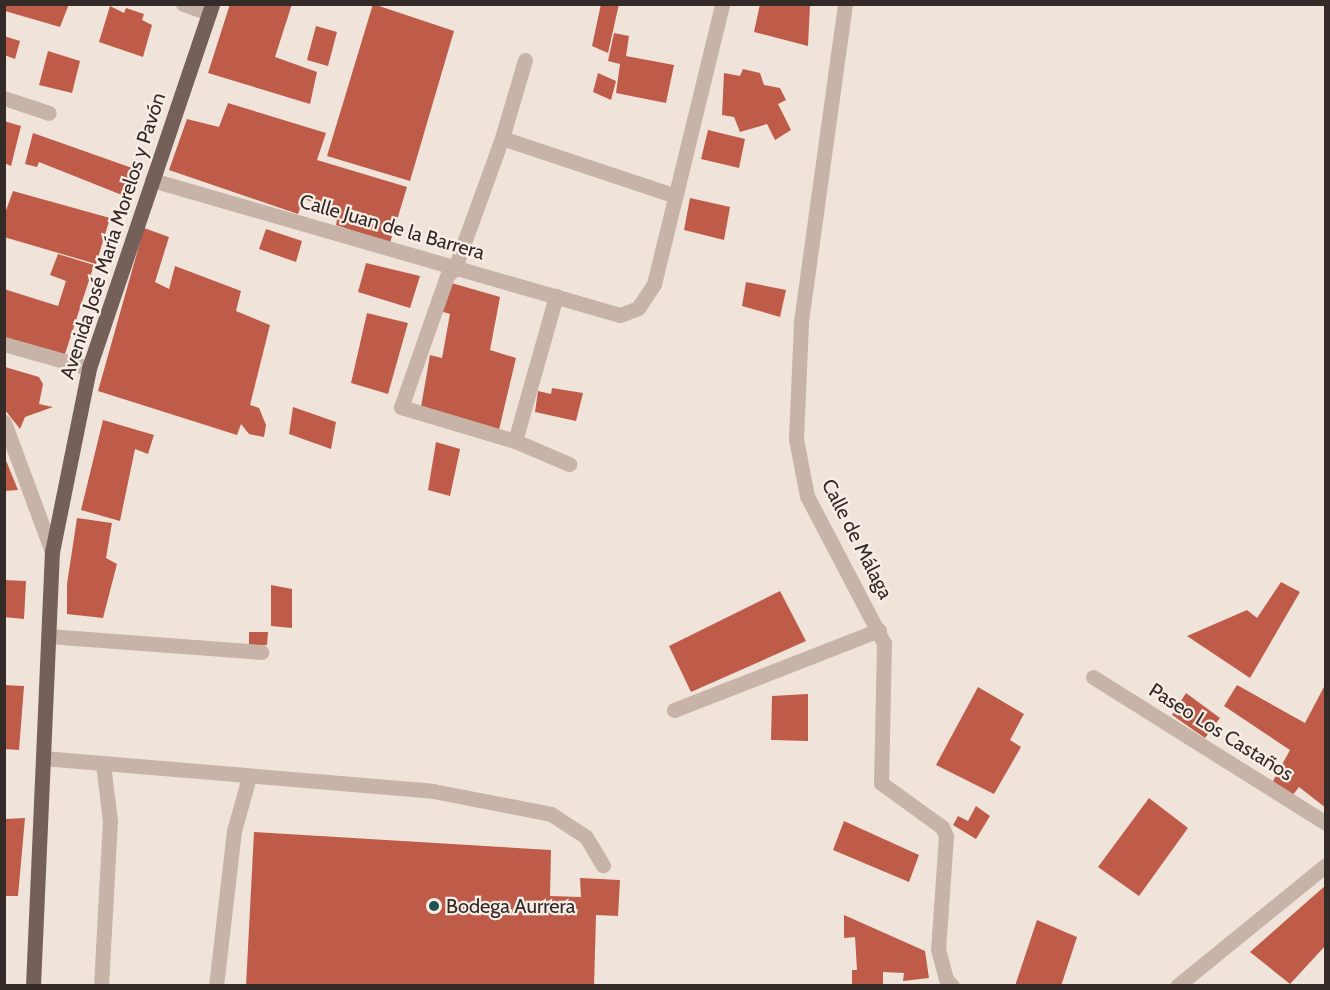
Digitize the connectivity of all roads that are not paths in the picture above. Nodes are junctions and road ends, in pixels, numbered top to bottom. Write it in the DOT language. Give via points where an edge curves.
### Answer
graph roads {
  1 [pos="183,4"];
  2 [pos="722,4"];
  3 [pos="845,4"];
  4 [pos="210,9"];
  5 [pos="525,60"];
  6 [pos="4,98"];
  7 [pos="49,113"];
  8 [pos="502,138"];
  9 [pos="152,180"];
  10 [pos="676,196"];
  11 [pos="455,267"];
  12 [pos="556,296"];
  13 [pos="4,344"];
  14 [pos="89,368"];
  15 [pos="4,422"];
  16 [pos="516,441"];
  17 [pos="569,464"];
  18 [pos="52,552"];
  19 [pos="879,630"];
  20 [pos="48,636"];
  21 [pos="261,652"];
  22 [pos="1093,676"];
  23 [pos="674,710"];
  24 [pos="43,758"];
  25 [pos="103,764"];
  26 [pos="249,777"];
  27 [pos="1326,823"];
  28 [pos="603,865"];
  29 [pos="1326,865"];
  30 [pos="33,986"];
  31 [pos="101,986"];
  32 [pos="216,986"];
  33 [pos="952,986"];
  34 [pos="1177,986"];
  1 -- 4 [label="street"];
  2 -- 10 [label="street"];
  3 -- 19 [label="street, Calle de Málaga" via="801,323 796,439 807,496"];
  4 -- 9 [label="main road, Avenida José María Morelos y Pavón"];
  5 -- 8 [label="street"];
  6 -- 7 [label="street"];
  8 -- 10 [label="street"];
  8 -- 11 [label="street"];
  9 -- 11 [label="street, Calle Juan de la Barrera"];
  9 -- 14 [label="main road, Avenida José María Morelos y Pavón"];
  10 -- 12 [label="street, Calle Juan de la Barrera" via="654,284 638,308 620,315"];
  11 -- 12 [label="street, Calle Juan de la Barrera"];
  11 -- 16 [label="street" via="447,276 401,407"];
  12 -- 16 [label="street"];
  13 -- 14 [label="street"];
  14 -- 18 [label="main road, Avenida José María Morelos y Pavón"];
  15 -- 18 [label="street"];
  16 -- 17 [label="street"];
  18 -- 20 [label="main road, Avenida José María Morelos y Pavón"];
  19 -- 23 [label="street"];
  19 -- 33 [label="street, Calle de Málaga" via="886,658 881,783 942,828 946,836 938,949 946,979"];
  20 -- 21 [label="street"];
  20 -- 24 [label="main road, Avenida José María Morelos y Pavón"];
  22 -- 27 [label="street, Paseo Los Castaños"];
  24 -- 25 [label="street"];
  24 -- 30 [label="main road, Avenida José María Morelos y Pavón"];
  25 -- 26 [label="street"];
  25 -- 31 [label="street" via="110,821"];
  26 -- 28 [label="street" via="433,791 551,814 586,837"];
  26 -- 32 [label="street" via="234,831"];
  29 -- 34 [label="street"];
}
